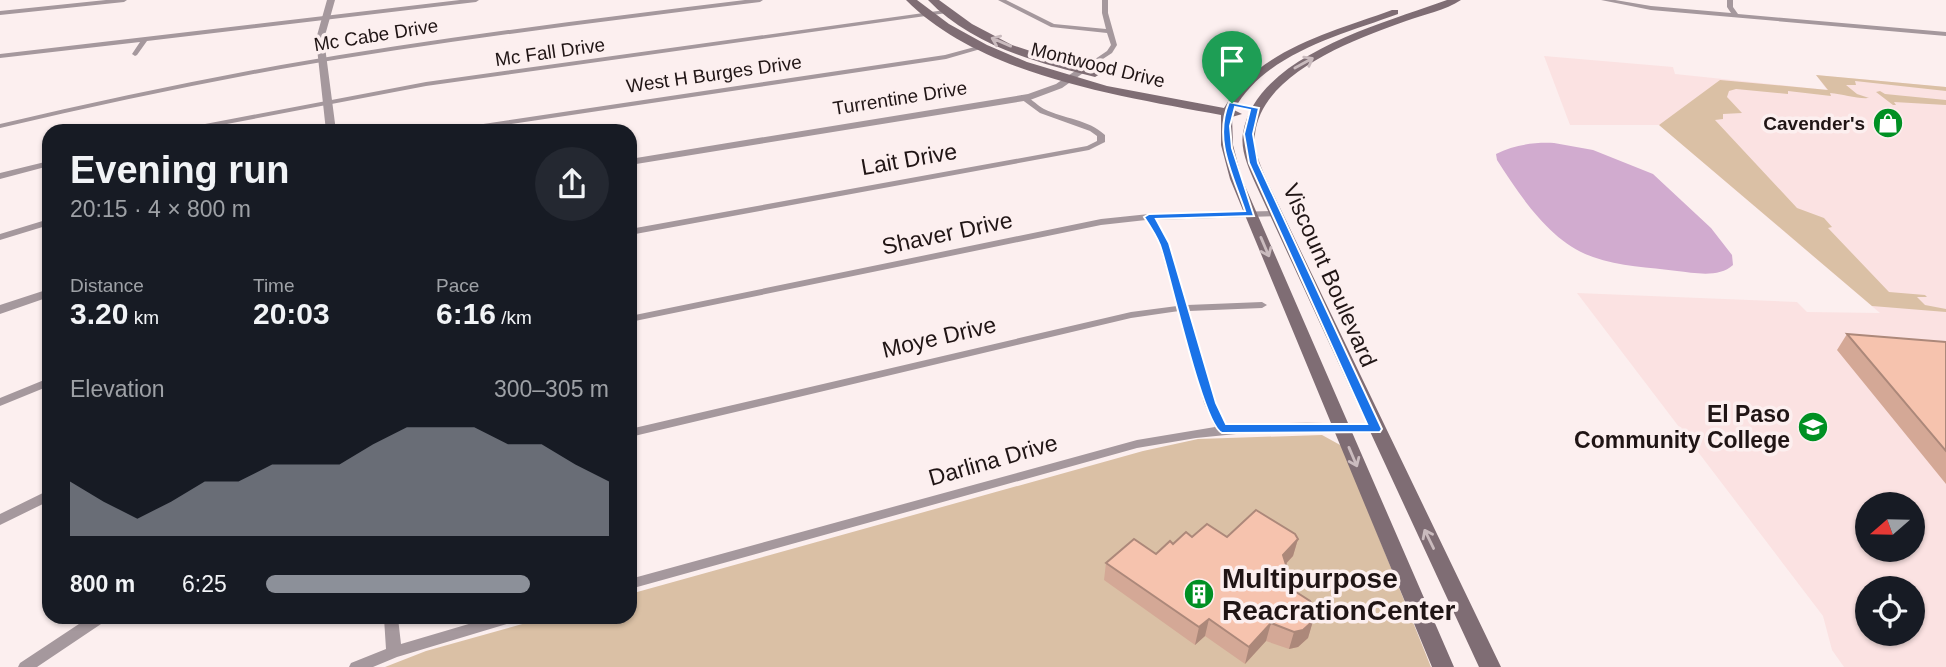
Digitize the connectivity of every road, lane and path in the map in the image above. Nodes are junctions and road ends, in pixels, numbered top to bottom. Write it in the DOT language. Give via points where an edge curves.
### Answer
graph roads {
  1 [pos="124,0"];
  2 [pos="331,0"];
  3 [pos="476,0"];
  4 [pos="760,0"];
  5 [pos="911,0"];
  6 [pos="933,0"];
  7 [pos="1001,0"];
  8 [pos="1105,0"];
  9 [pos="1457,0"];
  10 [pos="1604,0"];
  11 [pos="1730,0"];
  12 [pos="1422,2"];
  13 [pos="1435,8"];
  14 [pos="945,12"];
  15 [pos="0,13"];
  16 [pos="928,15"];
  17 [pos="1736,15"];
  18 [pos="325,18"];
  19 [pos="1110,31"];
  20 [pos="1946,34"];
  21 [pos="145,39"];
  22 [pos="1318,42"];
  23 [pos="982,47"];
  24 [pos="1334,48"];
  25 [pos="135,54"];
  26 [pos="3,55"];
  27 [pos="322,58"];
  28 [pos="0,62"];
  29 [pos="1081,71"];
  30 [pos="1072,80"];
  31 [pos="1024,97"];
  32 [pos="327,101"];
  33 [pos="1230,108"];
  34 [pos="1253,113"];
  35 [pos="214,124"];
  36 [pos="330,124"];
  37 [pos="497,124"];
  38 [pos="0,125"];
  39 [pos="637,161"];
  40 [pos="42,165"];
  41 [pos="0,176"];
  42 [pos="1251,214"];
  43 [pos="1276,214"];
  44 [pos="1149,217"];
  45 [pos="42,224"];
  46 [pos="637,231"];
  47 [pos="0,237"];
  48 [pos="42,295"];
  49 [pos="1262,305"];
  50 [pos="1181,308"];
  51 [pos="0,310"];
  52 [pos="637,318"];
  53 [pos="42,385"];
  54 [pos="0,402"];
  55 [pos="1340,426"];
  56 [pos="1222,429"];
  57 [pos="1376,429"];
  58 [pos="637,431"];
  59 [pos="42,499"];
  60 [pos="0,520"];
  61 [pos="637,582"];
  62 [pos="90,624"];
  63 [pos="392,624"];
  64 [pos="488,624"];
  65 [pos="394,652"];
  66 [pos="25,667"];
  67 [pos="356,667"];
  68 [pos="1443,667"];
  69 [pos="1490,667"];
  1 -- 15 [label="street"];
  2 -- 18 [label="street"];
  3 -- 18 [label="street"];
  4 -- 27 [label="street, Mc Cabe Drive"];
  5 -- 16 [label="main road, Montwood Drive"];
  6 -- 14 [label="main road, Montwood Drive"];
  7 -- 19 [label="street" via="1053,26"];
  8 -- 19 [label="street"];
  9 -- 13 [label="main road"];
  10 -- 17 [label="street"];
  11 -- 17 [label="street"];
  12 -- 13 [label="main road"];
  12 -- 22 [label="main road"];
  13 -- 24 [label="main road"];
  14 -- 16 [label="street, Mc Fall Drive"];
  29 -- 14 [label="main road, Montwood Drive, one-way" via="986,36"];
  16 -- 23 [label="main road, Montwood Drive"];
  16 -- 32 [label="street, Mc Fall Drive"];
  17 -- 20 [label="street"];
  18 -- 21 [label="street"];
  18 -- 27 [label="street"];
  19 -- 29 [label="street, Turrentine Drive" via="1113,48"];
  21 -- 25 [label="street"];
  21 -- 26 [label="street"];
  22 -- 24 [label="main road"];
  22 -- 33 [label="main road" via="1264,69"];
  23 -- 30 [label="main road, Montwood Drive"];
  23 -- 37 [label="street, West H Burges Drive" via="946,57"];
  34 -- 24 [label="main road, one-way" via="1283,76"];
  26 -- 28 [label="street"];
  27 -- 32 [label="street"];
  27 -- 38 [label="street, Mc Cabe Drive"];
  29 -- 30 [label="street, Turrentine Drive"];
  29 -- 33 [label="main road, Montwood Drive"];
  30 -- 31 [label="street, Turrentine Drive"];
  30 -- 33 [label="main road, Montwood Drive"];
  31 -- 39 [label="street, Turrentine Drive"];
  31 -- 46 [label="street, Lait Drive" via="1050,116 1095,130 1101,142 1089,148"];
  32 -- 35 [label="street, Mc Fall Drive"];
  32 -- 36 [label="street"];
  33 -- 34 [label="main road, Montwood Drive"];
  33 -- 42 [label="main road, Viscount Boulevard" via="1226,126 1230,159"];
  34 -- 43 [label="main road, Viscount Boulevard" via="1249,134 1253,163"];
  40 -- 41 [label="street"];
  42 -- 43 [label="street, Shaver Drive"];
  42 -- 44 [label="street, Shaver Drive"];
  42 -- 55 [label="main road, Viscount Boulevard, one-way"];
  43 -- 57 [label="main road, Viscount Boulevard"];
  44 -- 50 [label="street" via="1164,243"];
  44 -- 52 [label="street, Shaver Drive" via="1101,222"];
  45 -- 47 [label="street"];
  48 -- 51 [label="street"];
  49 -- 50 [label="street, Moye Drive"];
  50 -- 56 [label="street"];
  50 -- 58 [label="street, Moye Drive" via="1131,315"];
  53 -- 54 [label="street"];
  55 -- 56 [label="street, Darlina Drive"];
  55 -- 57 [label="street, Darlina Drive"];
  55 -- 68 [label="main road, Viscount Boulevard, one-way"];
  56 -- 61 [label="street, Darlina Drive" via="1137,444"];
  69 -- 57 [label="main road, Viscount Boulevard, one-way"];
  59 -- 60 [label="street"];
  62 -- 66 [label="street"];
  63 -- 65 [label="street"];
  64 -- 65 [label="street"];
  65 -- 67 [label="street"];
}
